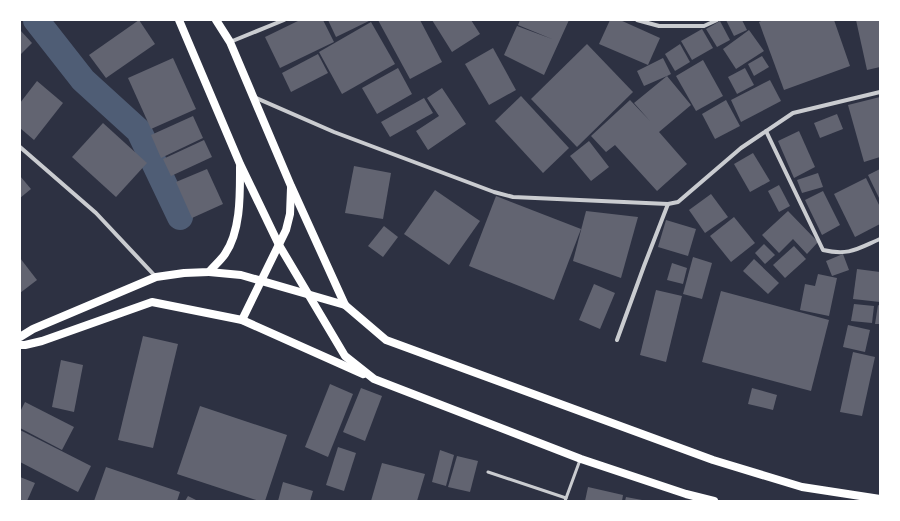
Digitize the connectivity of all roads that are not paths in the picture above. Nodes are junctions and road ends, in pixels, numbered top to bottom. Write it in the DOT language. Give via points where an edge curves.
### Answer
graph roads {
  1 [pos="178,20"];
  2 [pos="216,20"];
  3 [pos="284,20"];
  4 [pos="637,20"];
  5 [pos="717,20"];
  6 [pos="230,42"];
  7 [pos="880,92"];
  8 [pos="254,97"];
  9 [pos="766,131"];
  10 [pos="20,147"];
  11 [pos="240,164"];
  12 [pos="291,186"];
  13 [pos="668,204"];
  14 [pos="880,239"];
  15 [pos="279,245"];
  16 [pos="209,272"];
  17 [pos="156,277"];
  18 [pos="260,281"];
  19 [pos="310,296"];
  20 [pos="345,305"];
  21 [pos="242,320"];
  22 [pos="20,337"];
  23 [pos="617,340"];
  24 [pos="20,345"];
  25 [pos="374,379"];
  26 [pos="580,459"];
  27 [pos="488,472"];
  28 [pos="566,499"];
  29 [pos="880,499"];
  30 [pos="714,501"];
  1 -- 11 [label="main road"];
  2 -- 6 [label="main road"];
  3 -- 6 [label="street"];
  4 -- 5 [label="street" via="659,26 704,26"];
  6 -- 8 [label="main road"];
  7 -- 9 [label="street" via="793,113"];
  8 -- 12 [label="main road"];
  8 -- 13 [label="street" via="334,132 513,197"];
  9 -- 13 [label="street" via="741,148 678,202"];
  9 -- 14 [label="street" via="823,250 848,252"];
  10 -- 17 [label="street" via="96,213"];
  11 -- 15 [label="main road"];
  11 -- 16 [label="main road" via="240,198 236,229 226,253"];
  12 -- 15 [label="main road" via="290,214"];
  12 -- 20 [label="main road"];
  13 -- 23 [label="street"];
  15 -- 18 [label="main road"];
  15 -- 19 [label="main road"];
  16 -- 17 [label="main road"];
  16 -- 18 [label="main road" via="241,275"];
  17 -- 22 [label="main road" via="33,329"];
  18 -- 19 [label="main road"];
  18 -- 21 [label="main road"];
  19 -- 20 [label="main road"];
  19 -- 25 [label="main road" via="345,356"];
  20 -- 29 [label="main road" via="386,340 713,460 802,487"];
  21 -- 24 [label="main road" via="152,302 42,341"];
  21 -- 25 [label="main road"];
  25 -- 26 [label="main road"];
  26 -- 28 [label="lane"];
  26 -- 30 [label="main road"];
  27 -- 28 [label="lane"];
}
